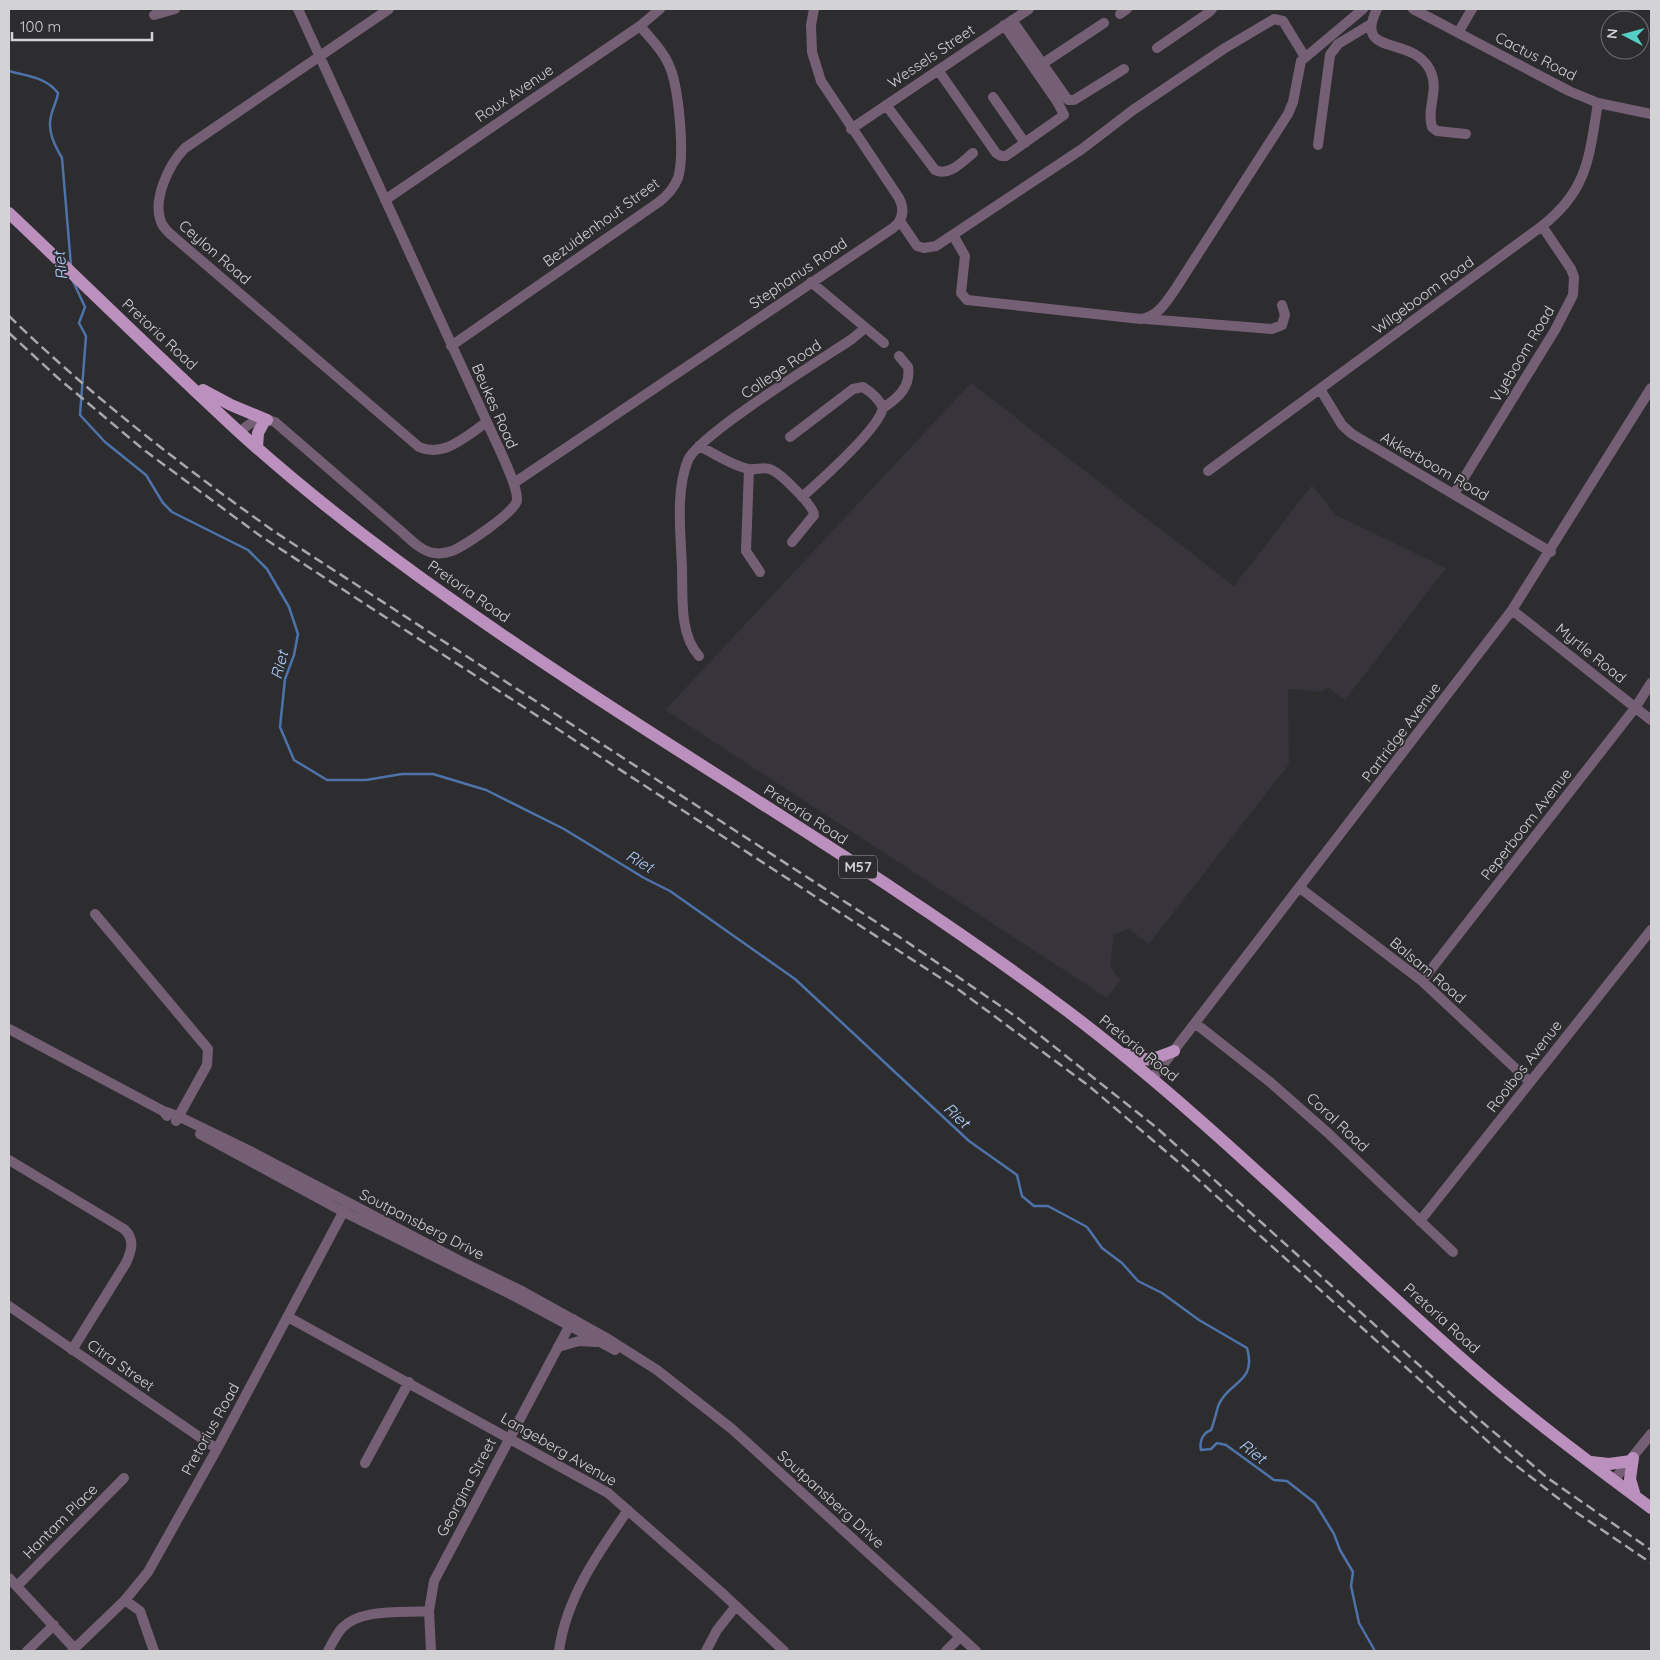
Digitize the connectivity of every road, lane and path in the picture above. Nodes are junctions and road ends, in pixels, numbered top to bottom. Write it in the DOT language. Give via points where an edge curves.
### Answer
graph roads {
  1 [pos="175,9"];
  2 [pos="298,9"];
  3 [pos="390,9"];
  4 [pos="660,9"];
  5 [pos="814,9"];
  6 [pos="1029,9"];
  7 [pos="1212,9"];
  8 [pos="1363,9"];
  9 [pos="1377,9"];
  10 [pos="1413,9"];
  11 [pos="1472,9"];
  12 [pos="154,15"];
  13 [pos="1008,23"];
  14 [pos="1104,23"];
  15 [pos="1371,24"];
  16 [pos="640,26"];
  17 [pos="1458,33"];
  18 [pos="1157,48"];
  19 [pos="319,56"];
  20 [pos="1305,57"];
  21 [pos="1042,64"];
  22 [pos="1124,69"];
  23 [pos="938,70"];
  24 [pos="993,97"];
  25 [pos="1598,103"];
  26 [pos="886,105"];
  27 [pos="1651,114"];
  28 [pos="851,129"];
  29 [pos="1466,134"];
  30 [pos="1025,143"];
  31 [pos="1318,145"];
  32 [pos="973,153"];
  33 [pos="385,200"];
  34 [pos="9,212"];
  35 [pos="900,220"];
  36 [pos="1542,226"];
  37 [pos="953,235"];
  38 [pos="811,282"];
  39 [pos="1282,305"];
  40 [pos="1145,319"];
  41 [pos="865,328"];
  42 [pos="884,343"];
  43 [pos="451,346"];
  44 [pos="899,356"];
  45 [pos="189,384"];
  46 [pos="1651,388"];
  47 [pos="1320,389"];
  48 [pos="883,408"];
  49 [pos="266,420"];
  50 [pos="487,422"];
  51 [pos="240,432"];
  52 [pos="790,437"];
  53 [pos="699,446"];
  54 [pos="257,447"];
  55 [pos="749,469"];
  56 [pos="1208,472"];
  57 [pos="514,483"];
  58 [pos="1454,494"];
  59 [pos="802,497"];
  60 [pos="792,542"];
  61 [pos="1551,552"];
  62 [pos="760,572"];
  63 [pos="1512,610"];
  64 [pos="699,656"];
  65 [pos="1651,683"];
  66 [pos="1636,708"];
  67 [pos="1651,720"];
  68 [pos="1300,888"];
  69 [pos="95,914"];
  70 [pos="1651,930"];
  71 [pos="1422,981"];
  72 [pos="1195,1023"];
  73 [pos="9,1029"];
  74 [pos="1118,1051"];
  75 [pos="1174,1051"];
  76 [pos="1152,1079"];
  77 [pos="1530,1082"];
  78 [pos="177,1118"];
  79 [pos="9,1160"];
  80 [pos="346,1207"];
  81 [pos="1420,1221"];
  82 [pos="1453,1252"];
  83 [pos="9,1306"];
  84 [pos="288,1317"];
  85 [pos="572,1322"];
  86 [pos="601,1343"];
  87 [pos="558,1347"];
  88 [pos="72,1350"];
  89 [pos="662,1374"];
  90 [pos="409,1382"];
  91 [pos="1651,1434"];
  92 [pos="509,1438"];
  93 [pos="217,1449"];
  94 [pos="1632,1459"];
  95 [pos="1589,1462"];
  96 [pos="365,1463"];
  97 [pos="124,1478"];
  98 [pos="1614,1480"];
  99 [pos="1635,1496"];
  100 [pos="1651,1508"];
  101 [pos="628,1510"];
  102 [pos="9,1578"];
  103 [pos="16,1586"];
  104 [pos="125,1600"];
  105 [pos="736,1606"];
  106 [pos="429,1611"];
  107 [pos="54,1625"];
  108 [pos="960,1636"];
  109 [pos="74,1650"];
  110 [pos="27,1651"];
  111 [pos="154,1651"];
  112 [pos="328,1651"];
  113 [pos="431,1651"];
  114 [pos="559,1651"];
  115 [pos="706,1651"];
  116 [pos="784,1651"];
  117 [pos="946,1651"];
  118 [pos="976,1651"];
  1 -- 12 [label="street"];
  2 -- 19 [label="street, Beukes Road"];
  3 -- 19 [label="street, Ceylon Road"];
  4 -- 16 [label="street, Roux Avenue"];
  5 -- 28 [label="street" via="810,38 814,65"];
  6 -- 13 [label="street, Wessels Street"];
  7 -- 18 [label="street"];
  8 -- 20 [label="street"];
  9 -- 15 [label="street"];
  10 -- 17 [label="street, Cactus Road"];
  11 -- 17 [label="street"];
  13 -- 21 [label="street"];
  13 -- 23 [label="street, Wessels Street"];
  13 -- 30 [label="street" via="1064,113"];
  14 -- 21 [label="street"];
  15 -- 29 [label="street" via="1373,35 1379,42 1409,50 1430,70 1435,89 1432,127 1437,131"];
  15 -- 31 [label="street" via="1338,44 1330,55"];
  16 -- 33 [label="street, Roux Avenue"];
  16 -- 43 [label="street, Bezuidenhout Street" via="664,56 673,76 681,152 675,184 659,202"];
  17 -- 25 [label="street, Cactus Road"];
  19 -- 33 [label="street, Beukes Road"];
  19 -- 50 [label="street, Ceylon Road" via="179,154 160,194 162,224 419,447 435,451 443,449"];
  20 -- 37 [label="street" via="1283,21 1269,21 1133,110 1082,149"];
  20 -- 40 [label="street" via="1288,114 1168,300"];
  21 -- 22 [label="street" via="1064,97 1070,100"];
  23 -- 26 [label="street, Wessels Street"];
  23 -- 30 [label="street" via="998,155 1006,156"];
  24 -- 30 [label="street"];
  25 -- 27 [label="street, Cactus Road"];
  25 -- 36 [label="street, Wilgeboom Road" via="1589,155 1578,188 1564,208"];
  26 -- 28 [label="street, Wessels Street"];
  26 -- 32 [label="street" via="935,170 950,171"];
  28 -- 35 [label="street" via="902,203"];
  33 -- 43 [label="street, Beukes Road"];
  34 -- 45 [label="main road, Pretoria Road / M57"];
  35 -- 37 [label="street" via="920,247 936,246"];
  35 -- 38 [label="street, Stephanus Road" via="893,228"];
  36 -- 47 [label="street, Wilgeboom Road"];
  36 -- 58 [label="street, Vyeboom Road" via="1574,277 1573,295 1555,330"];
  37 -- 40 [label="street" via="965,256 962,293 966,300"];
  38 -- 41 [label="street"];
  38 -- 57 [label="street, Stephanus Road"];
  39 -- 40 [label="street" via="1285,315 1282,325 1272,329"];
  41 -- 42 [label="street"];
  41 -- 53 [label="street, College Road"];
  43 -- 50 [label="street, Beukes Road"];
  44 -- 48 [label="street" via="908,367 907,382 899,397"];
  45 -- 49 [label="main road"];
  45 -- 51 [label="main road, Pretoria Road / M57"];
  46 -- 61 [label="street, Partridge Avenue"];
  47 -- 56 [label="street, Wilgeboom Road"];
  47 -- 58 [label="street, Akkerboom Road" via="1346,430"];
  48 -- 52 [label="street" via="868,390 863,387 853,389"];
  48 -- 59 [label="street" via="879,418 849,452"];
  49 -- 51 [label="street" via="253,422"];
  49 -- 54 [label="main road" via="258,433"];
  49 -- 57 [label="street, Beukes Road" via="287,431 402,532 433,553 454,550 514,507 517,498"];
  50 -- 57 [label="street, Beukes Road"];
  51 -- 54 [label="main road, Pretoria Road / M57"];
  53 -- 55 [label="street"];
  53 -- 64 [label="street, College Road" via="686,466 681,514 685,625 690,644"];
  54 -- 74 [label="main road, Pretoria Road / M57" via="349,523 454,602 921,909 1059,1005"];
  55 -- 59 [label="street" via="764,468 777,472"];
  55 -- 62 [label="street" via="746,551"];
  58 -- 61 [label="street, Akkerboom Road"];
  59 -- 60 [label="street" via="814,515"];
  61 -- 63 [label="street, Partridge Avenue"];
  63 -- 66 [label="street, Myrtle Road"];
  63 -- 68 [label="street, Partridge Avenue"];
  65 -- 66 [label="street, Peperboom Avenue"];
  66 -- 67 [label="street, Myrtle Road"];
  66 -- 71 [label="street, Peperboom Avenue"];
  68 -- 71 [label="street, Balsam Road"];
  68 -- 72 [label="street, Partridge Avenue"];
  69 -- 78 [label="street" via="208,1050 207,1065"];
  70 -- 77 [label="street, Rooibos Avenue"];
  71 -- 77 [label="street, Balsam Road"];
  72 -- 75 [label="street, Partridge Avenue"];
  72 -- 81 [label="street, Coral Road" via="1314,1120"];
  73 -- 78 [label="street, Soutpansberg Drive"];
  74 -- 75 [label="main road" via="1150,1060"];
  74 -- 76 [label="main road, Pretoria Road / M57"];
  75 -- 76 [label="street, Partridge Avenue"];
  76 -- 95 [label="main road, Pretoria Road / M57" via="1470,1365"];
  77 -- 81 [label="street, Rooibos Avenue"];
  78 -- 80 [label="street, Soutpansberg Drive"];
  79 -- 88 [label="street" via="124,1229 131,1238 126,1263"];
  80 -- 84 [label="street, Pretorius Road"];
  80 -- 85 [label="street, Soutpansberg Drive"];
  81 -- 82 [label="street, Coral Road"];
  83 -- 88 [label="street, Citra Street"];
  84 -- 90 [label="street, Langeberg Avenue"];
  84 -- 93 [label="street, Pretorius Road"];
  85 -- 86 [label="street, Soutpansberg Drive"];
  85 -- 87 [label="street, Georgina Street"];
  85 -- 89 [label="street, Soutpansberg Drive" via="605,1336"];
  86 -- 87 [label="street" via="579,1340"];
  86 -- 89 [label="street, Soutpansberg Drive"];
  87 -- 92 [label="street, Georgina Street"];
  88 -- 93 [label="street, Citra Street"];
  89 -- 108 [label="street, Soutpansberg Drive" via="732,1429"];
  90 -- 92 [label="street, Langeberg Avenue"];
  90 -- 96 [label="street"];
  91 -- 94 [label="street"];
  92 -- 101 [label="street, Langeberg Avenue" via="608,1493"];
  92 -- 106 [label="street, Georgina Street" via="434,1581"];
  93 -- 104 [label="street, Pretorius Road" via="148,1572"];
  94 -- 95 [label="main road" via="1609,1464"];
  94 -- 98 [label="street"];
  94 -- 99 [label="main road" via="1630,1479"];
  95 -- 98 [label="main road, Pretoria Road / M57"];
  97 -- 103 [label="street, Hantam Place"];
  98 -- 99 [label="main road, Pretoria Road / M57"];
  99 -- 100 [label="main road, Pretoria Road / M57"];
  101 -- 105 [label="street, Langeberg Avenue"];
  101 -- 114 [label="street" via="597,1556 567,1613"];
  102 -- 103 [label="street"];
  103 -- 107 [label="street"];
  104 -- 109 [label="street, Pretorius Road"];
  104 -- 111 [label="street" via="140,1610"];
  105 -- 115 [label="street"];
  105 -- 116 [label="street, Langeberg Avenue"];
  106 -- 112 [label="street" via="372,1615 354,1620 342,1628"];
  106 -- 113 [label="street, Georgina Street"];
  107 -- 109 [label="street"];
  107 -- 110 [label="street"];
  108 -- 117 [label="street"];
  108 -- 118 [label="street, Soutpansberg Drive"];
}
